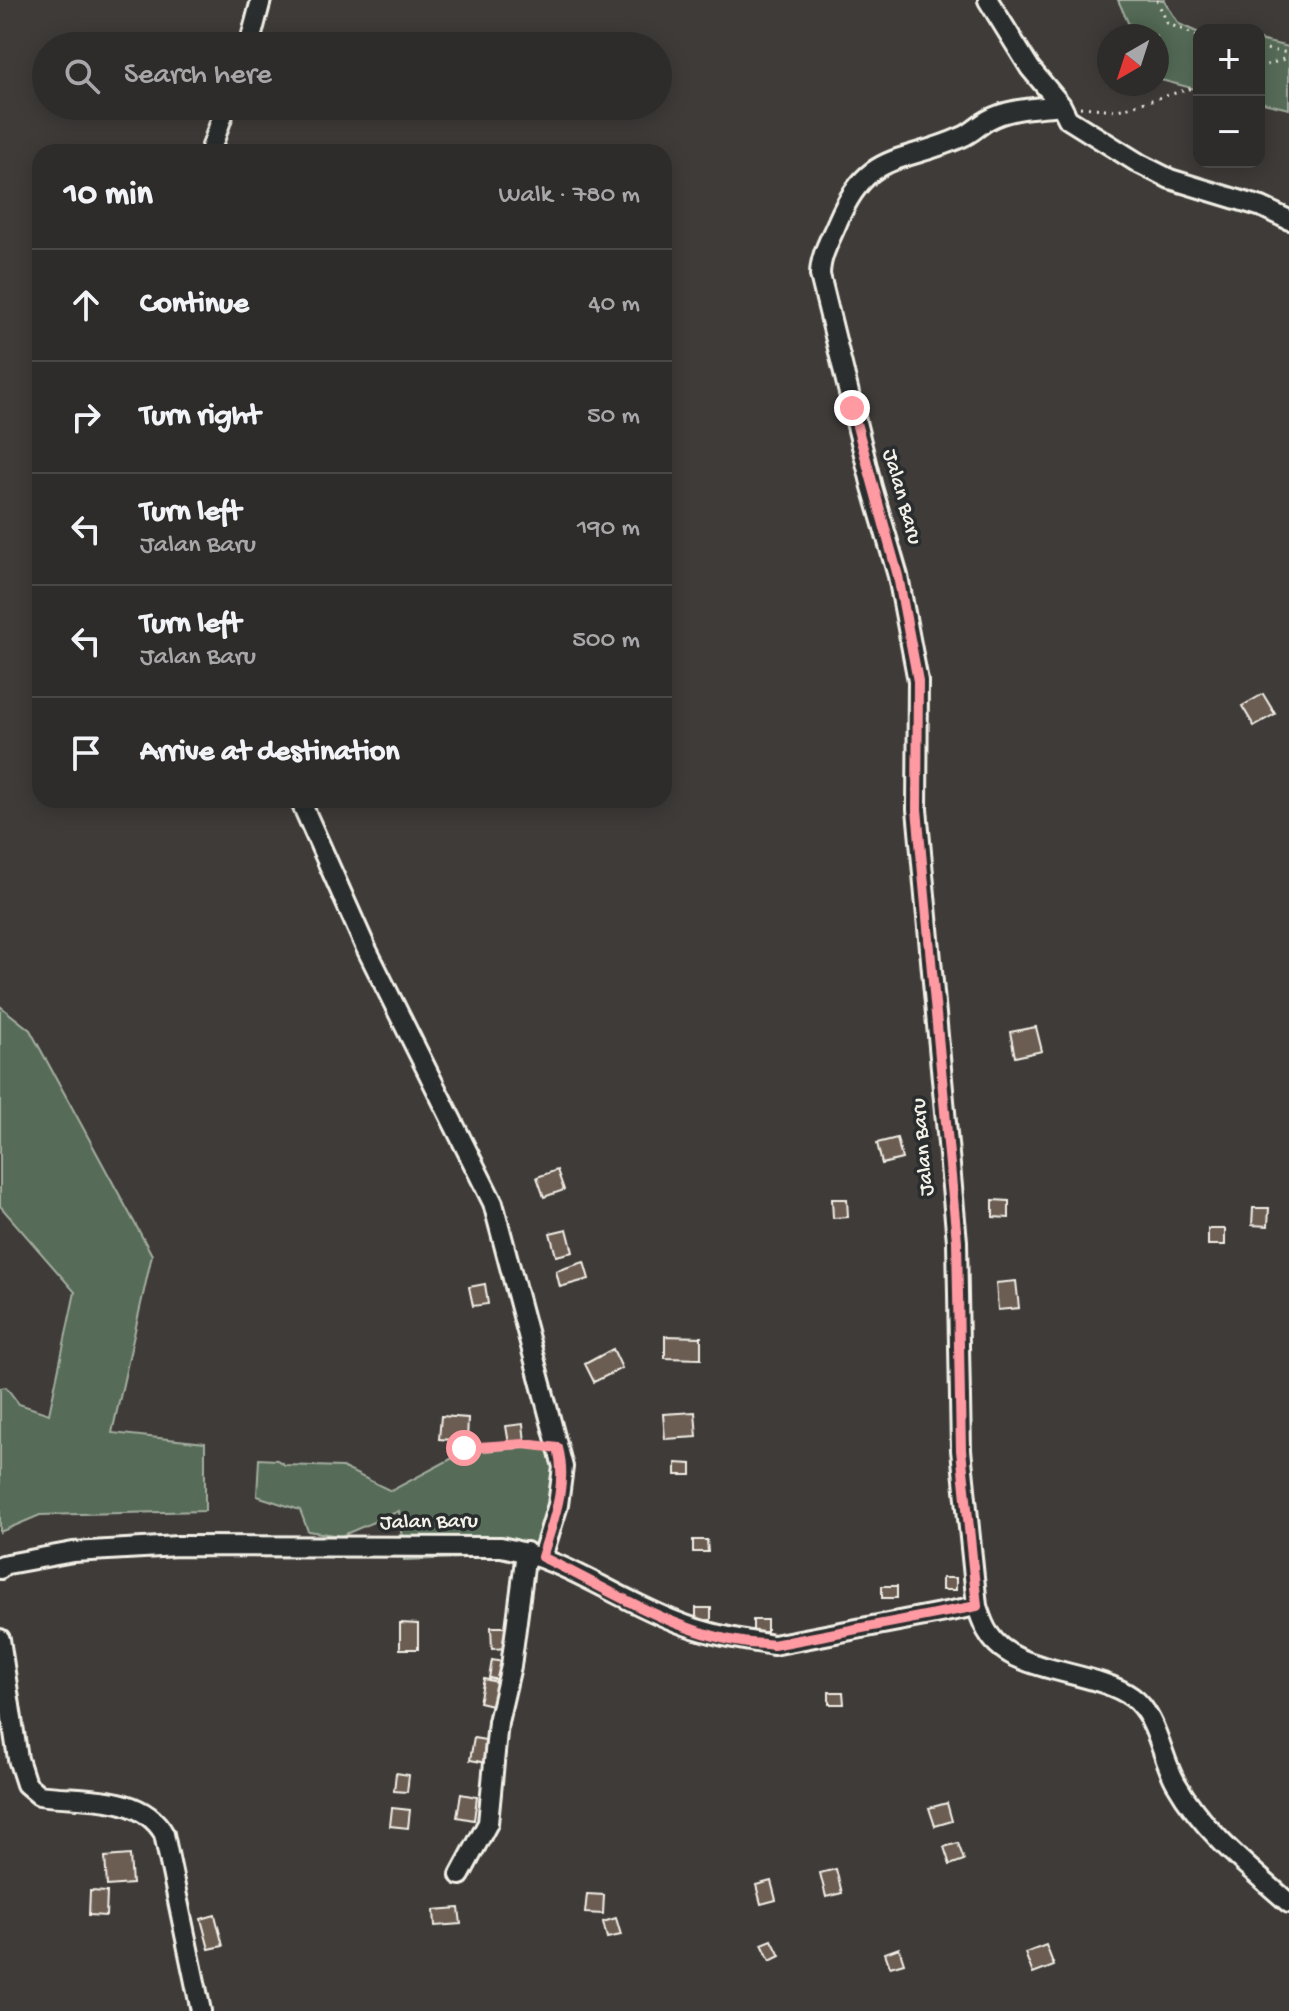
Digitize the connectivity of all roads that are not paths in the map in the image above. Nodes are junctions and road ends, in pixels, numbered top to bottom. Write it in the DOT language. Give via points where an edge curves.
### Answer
graph roads {
  1 [pos="261,0"];
  2 [pos="988,0"];
  3 [pos="253,32"];
  4 [pos="1061,105"];
  5 [pos="221,120"];
  6 [pos="213,144"];
  7 [pos="1289,220"];
  8 [pos="304,808"];
  9 [pos="534,1554"];
  10 [pos="0,1569"];
  11 [pos="977,1606"];
  12 [pos="0,1639"];
  13 [pos="460,1875"];
  14 [pos="1289,1903"];
  15 [pos="201,2011"];
  1 -- 3 [label="street"];
  2 -- 4 [label="street" via="1030,68"];
  4 -- 7 [label="street" via="1068,119 1140,164"];
  4 -- 11 [label="street, Jalan Baru" via="990,118 964,136 876,167 859,180 842,208 820,261 898,576 918,681 917,809 957,1241 961,1450"];
  5 -- 6 [label="street"];
  8 -- 9 [label="street" via="366,948 493,1203 563,1467 561,1491"];
  9 -- 10 [label="street, Jalan Baru" via="475,1545 178,1546 73,1552"];
  9 -- 11 [label="street, Jalan Baru" via="678,1623 741,1642 808,1640"];
  9 -- 13 [label="street" via="498,1722 488,1823"];
  11 -- 14 [label="street" via="989,1636 1015,1658 1084,1676 1133,1697 1193,1808"];
  12 -- 15 [label="street" via="26,1784 39,1795 139,1808 156,1819 164,1834"];
}
